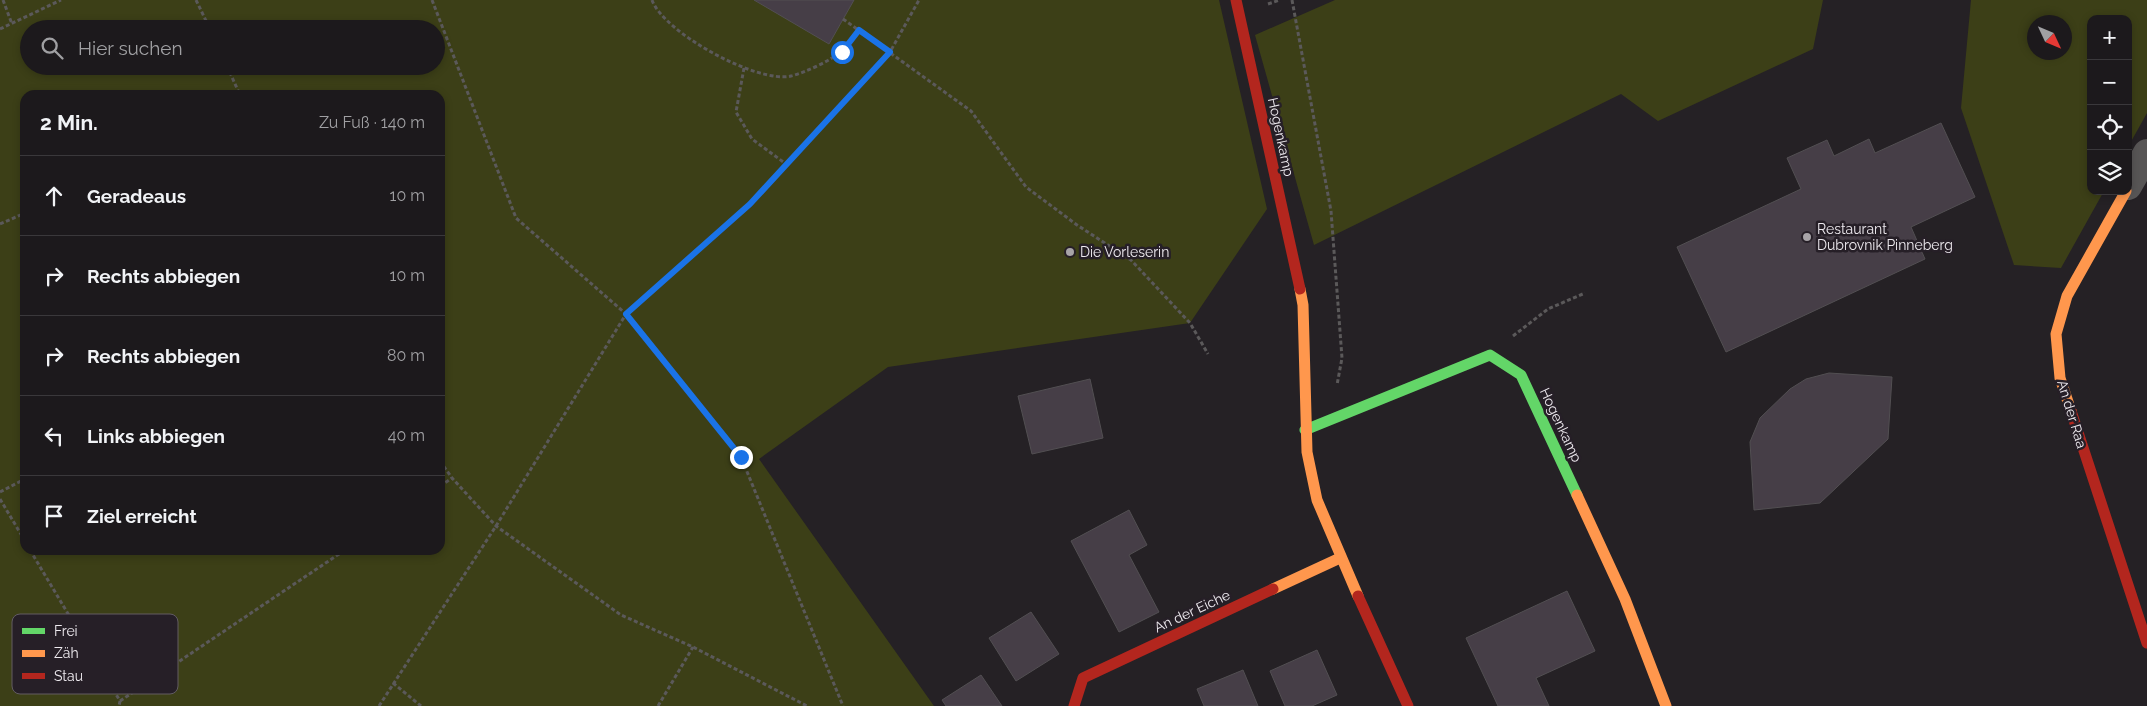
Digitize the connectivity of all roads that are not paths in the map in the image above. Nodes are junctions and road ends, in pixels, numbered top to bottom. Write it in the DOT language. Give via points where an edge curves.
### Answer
graph roads {
  1 [pos="1236,0"];
  2 [pos="2147,153"];
  3 [pos="2132,179"];
  4 [pos="2124,195"];
  5 [pos="1305,430"];
  6 [pos="1340,558"];
  7 [pos="2147,644"];
  8 [pos="1074,706"];
  9 [pos="1408,706"];
  10 [pos="1666,706"];
  1 -- 5 [label="street, Hogenkamp" via="1303,305"];
  2 -- 3 [label="street"];
  4 -- 7 [label="street, An der Raa" via="2067,296 2056,334 2060,378"];
  5 -- 6 [label="street, Hogenkamp" via="1317,500"];
  5 -- 10 [label="street, Hogenkamp" via="1490,355 1521,375 1625,600"];
  6 -- 8 [label="street, An der Eiche" via="1083,678"];
  6 -- 9 [label="street, Hogenkamp"];
}
